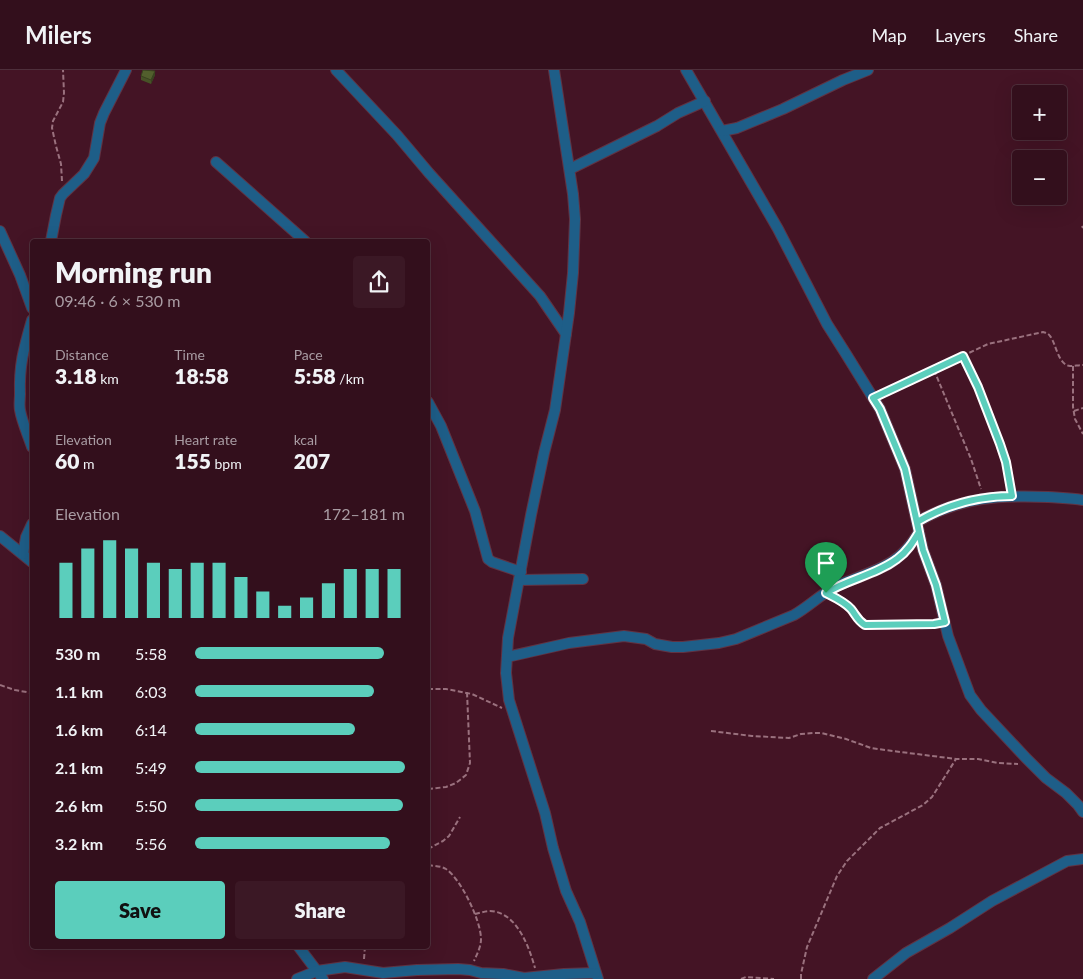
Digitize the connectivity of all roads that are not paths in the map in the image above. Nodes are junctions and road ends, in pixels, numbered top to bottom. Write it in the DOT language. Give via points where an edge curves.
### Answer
graph roads {
  1 [pos="126,70"];
  2 [pos="336,70"];
  3 [pos="554,70"];
  4 [pos="686,70"];
  5 [pos="868,70"];
  6 [pos="705,101"];
  7 [pos="722,131"];
  8 [pos="216,162"];
  9 [pos="570,169"];
  10 [pos="0,231"];
  11 [pos="51,239"];
  12 [pos="303,239"];
  13 [pos="30,302"];
  14 [pos="30,327"];
  15 [pos="566,334"];
  16 [pos="430,406"];
  17 [pos="30,441"];
  18 [pos="1083,500"];
  19 [pos="918,527"];
  20 [pos="30,528"];
  21 [pos="0,536"];
  22 [pos="23,554"];
  23 [pos="30,560"];
  24 [pos="520,576"];
  25 [pos="583,579"];
  26 [pos="507,657"];
  27 [pos="1083,812"];
  28 [pos="1083,859"];
  29 [pos="300,949"];
  30 [pos="320,975"];
  31 [pos="597,976"];
  32 [pos="297,979"];
  33 [pos="873,979"];
  1 -- 11 [label="street" via="104,113 94,158 84,174 60,198"];
  2 -- 15 [label="street" via="540,296"];
  3 -- 9 [label="street"];
  4 -- 6 [label="street"];
  5 -- 7 [label="street" via="783,109"];
  6 -- 7 [label="street"];
  6 -- 9 [label="street"];
  7 -- 19 [label="street" via="827,324 880,409 905,469"];
  8 -- 12 [label="street"];
  9 -- 15 [label="street" via="575,245"];
  10 -- 13 [label="street"];
  14 -- 17 [label="street" via="20,370 20,410"];
  15 -- 24 [label="street"];
  16 -- 24 [label="street" via="475,511 488,559"];
  18 -- 19 [label="street" via="1024,496 972,500 932,513"];
  19 -- 26 [label="street" via="908,550 896,560 834,587 794,615 736,639 672,647 624,636 569,643"];
  19 -- 27 [label="street" via="948,636 970,695 1032,764"];
  20 -- 22 [label="street"];
  21 -- 22 [label="street"];
  22 -- 23 [label="street"];
  24 -- 25 [label="street"];
  24 -- 26 [label="street"];
  26 -- 31 [label="street" via="509,700 566,891 580,922"];
  28 -- 33 [label="street" via="1067,861 992,902 906,953"];
  29 -- 30 [label="street"];
  30 -- 31 [label="street" via="342,967 383,973 458,969 524,978 564,974"];
  30 -- 32 [label="street"];
}
